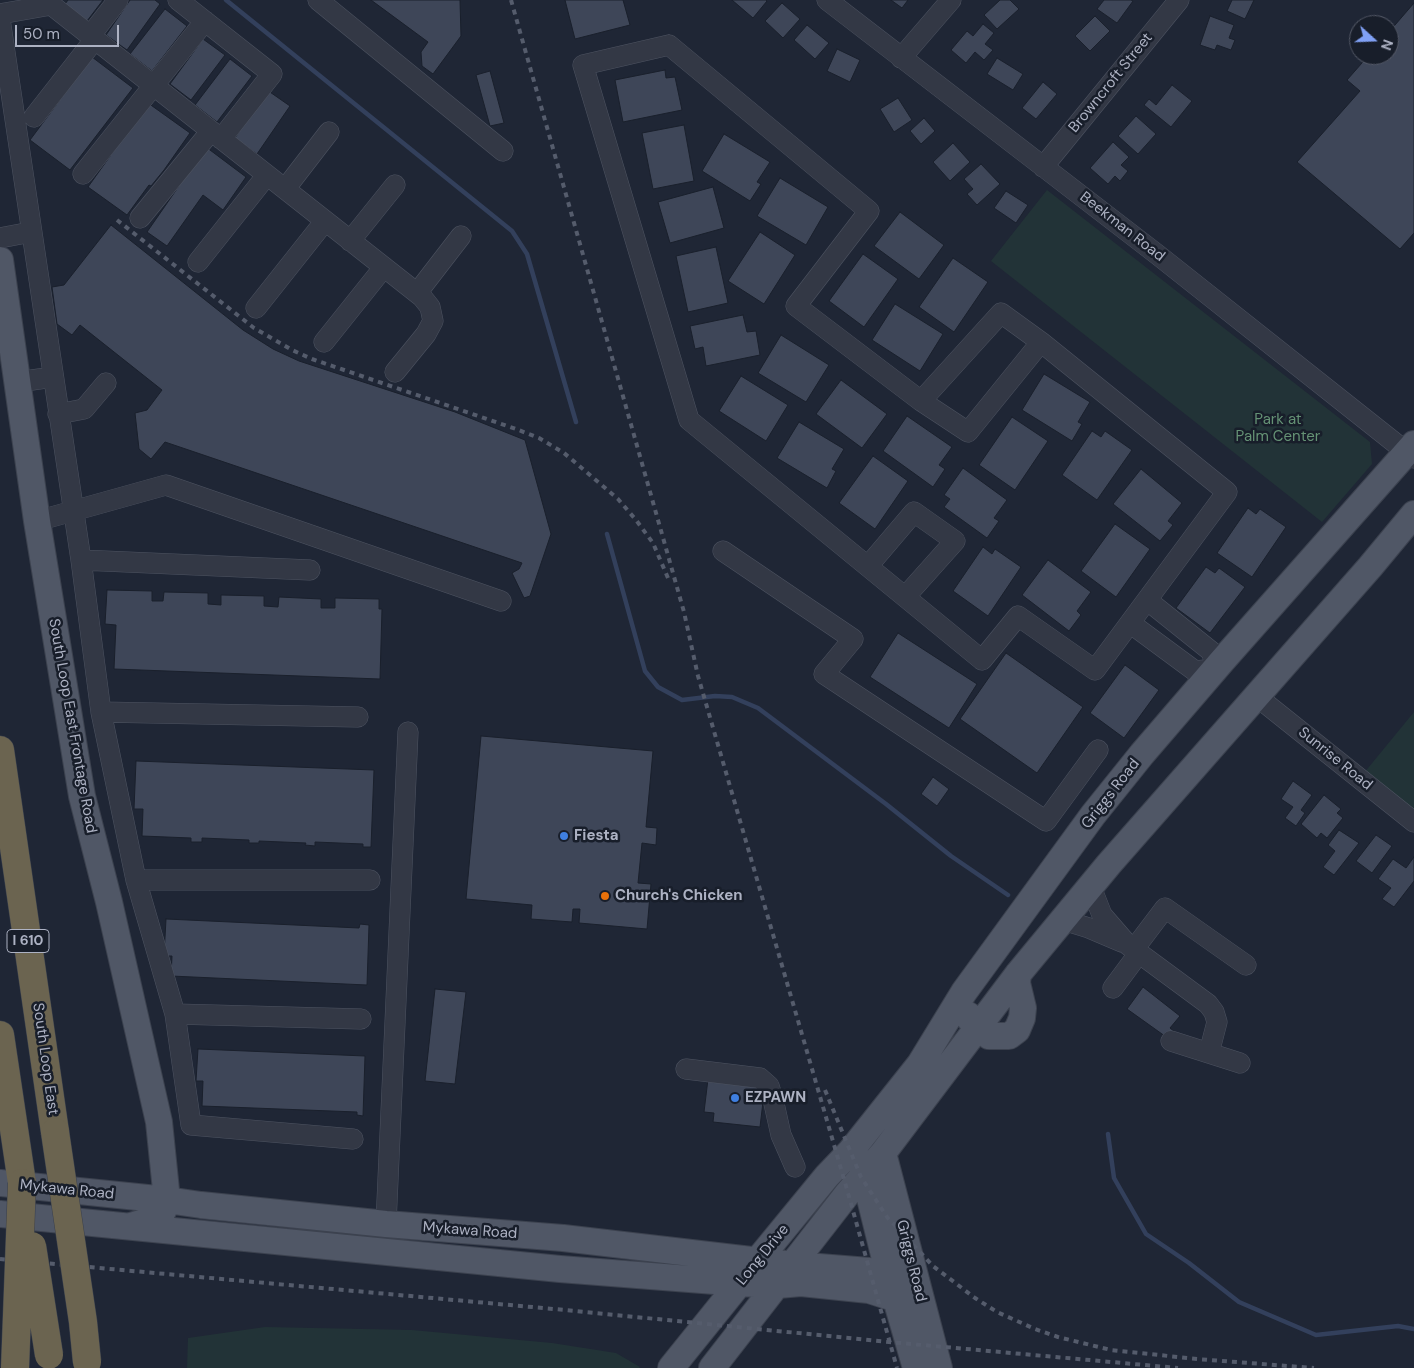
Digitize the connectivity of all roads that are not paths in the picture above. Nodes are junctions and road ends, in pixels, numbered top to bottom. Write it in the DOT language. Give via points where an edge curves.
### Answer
graph roads {
  1 [pos="118,0"];
  2 [pos="178,0"];
  3 [pos="318,0"];
  4 [pos="827,0"];
  5 [pos="951,0"];
  6 [pos="1179,0"];
  7 [pos="48,3"];
  8 [pos="0,14"];
  9 [pos="0,20"];
  10 [pos="205,21"];
  11 [pos="92,37"];
  12 [pos="901,58"];
  13 [pos="154,86"];
  14 [pos="34,117"];
  15 [pos="329,132"];
  16 [pos="216,135"];
  17 [pos="503,150"];
  18 [pos="1043,166"];
  19 [pos="83,174"];
  20 [pos="267,175"];
  21 [pos="395,185"];
  22 [pos="285,189"];
  23 [pos="140,218"];
  24 [pos="325,221"];
  25 [pos="31,232"];
  26 [pos="461,236"];
  27 [pos="0,238"];
  28 [pos="350,241"];
  29 [pos="0,260"];
  30 [pos="198,262"];
  31 [pos="384,267"];
  32 [pos="417,293"];
  33 [pos="256,308"];
  34 [pos="324,342"];
  35 [pos="1041,342"];
  36 [pos="395,372"];
  37 [pos="53,377"];
  38 [pos="18,382"];
  39 [pos="106,383"];
  40 [pos="921,401"];
  41 [pos="58,414"];
  42 [pos="1412,451"];
  43 [pos="72,512"];
  44 [pos="1414,514"];
  45 [pos="37,521"];
  46 [pos="723,550"];
  47 [pos="81,560"];
  48 [pos="868,566"];
  49 [pos="310,570"];
  50 [pos="905,597"];
  51 [pos="1147,600"];
  52 [pos="501,601"];
  53 [pos="1130,623"];
  54 [pos="1178,626"];
  55 [pos="1163,647"];
  56 [pos="1215,669"];
  57 [pos="1255,695"];
  58 [pos="101,712"];
  59 [pos="358,717"];
  60 [pos="408,732"];
  61 [pos="0,750"];
  62 [pos="1098,750"];
  63 [pos="1065,797"];
  64 [pos="1093,815"];
  65 [pos="1414,822"];
  66 [pos="136,880"];
  67 [pos="370,880"];
  68 [pos="1091,887"];
  69 [pos="1063,920"];
  70 [pos="1134,949"];
  71 [pos="1246,965"];
  72 [pos="1114,988"];
  73 [pos="964,992"];
  74 [pos="175,1014"];
  75 [pos="362,1019"];
  76 [pos="979,1027"];
  77 [pos="0,1035"];
  78 [pos="1171,1041"];
  79 [pos="1209,1053"];
  80 [pos="1240,1063"];
  81 [pos="686,1069"];
  82 [pos="353,1139"];
  83 [pos="856,1144"];
  84 [pos="883,1153"];
  85 [pos="795,1166"];
  86 [pos="865,1174"];
  87 [pos="11,1183"];
  88 [pos="167,1200"];
  89 [pos="0,1214"];
  90 [pos="386,1224"];
  91 [pos="131,1226"];
  92 [pos="484,1232"];
  93 [pos="563,1238"];
  94 [pos="758,1260"];
  95 [pos="481,1262"];
  96 [pos="794,1265"];
  97 [pos="560,1269"];
  98 [pos="888,1275"];
  99 [pos="740,1283"];
  100 [pos="778,1285"];
  101 [pos="897,1299"];
  102 [pos="924,1311"];
  103 [pos="50,1361"];
  104 [pos="94,1365"];
  105 [pos="15,1368"];
  106 [pos="672,1368"];
  107 [pos="712,1368"];
  108 [pos="916,1368"];
  109 [pos="939,1368"];
  1 -- 11 [label="street"];
  2 -- 10 [label="street"];
  3 -- 17 [label="street"];
  4 -- 12 [label="street, Beekman Road"];
  5 -- 12 [label="street"];
  6 -- 18 [label="street, Browncroft Street"];
  7 -- 8 [label="street"];
  7 -- 11 [label="street"];
  9 -- 25 [label="street"];
  10 -- 13 [label="street"];
  10 -- 16 [label="street" via="272,74"];
  11 -- 13 [label="street"];
  11 -- 14 [label="street"];
  12 -- 18 [label="street, Beekman Road"];
  13 -- 16 [label="street"];
  13 -- 19 [label="street"];
  15 -- 22 [label="street"];
  16 -- 20 [label="street"];
  16 -- 23 [label="street"];
  18 -- 42 [label="street, Beekman Road"];
  20 -- 22 [label="street"];
  20 -- 30 [label="street"];
  21 -- 28 [label="street"];
  22 -- 24 [label="street"];
  24 -- 28 [label="street"];
  24 -- 33 [label="street"];
  25 -- 27 [label="street"];
  25 -- 37 [label="street"];
  26 -- 32 [label="street"];
  28 -- 31 [label="street"];
  29 -- 38 [label="main road, South Loop East Frontage Road"];
  31 -- 32 [label="street"];
  31 -- 34 [label="street"];
  32 -- 36 [label="street" via="430,307 433,321"];
  35 -- 40 [label="street" via="1001,313"];
  35 -- 40 [label="street" via="968,432"];
  35 -- 51 [label="street" via="1227,492"];
  37 -- 38 [label="street"];
  37 -- 41 [label="street"];
  38 -- 45 [label="main road, South Loop East Frontage Road"];
  39 -- 41 [label="street" via="84,409"];
  40 -- 48 [label="street" via="796,306 869,211 669,45 583,65 689,420"];
  41 -- 43 [label="street"];
  42 -- 56 [label="main road, Griggs Road"];
  43 -- 45 [label="street"];
  43 -- 47 [label="street"];
  43 -- 52 [label="street" via="166,486"];
  44 -- 57 [label="main road"];
  45 -- 88 [label="main road, South Loop East Frontage Road" via="82,796 157,1112"];
  46 -- 63 [label="street" via="853,639 824,674 1046,822"];
  47 -- 49 [label="street"];
  47 -- 58 [label="street"];
  48 -- 50 [label="street"];
  48 -- 50 [label="street" via="914,512 955,541"];
  50 -- 53 [label="street" via="982,660 1018,616 1095,670"];
  51 -- 53 [label="street"];
  51 -- 54 [label="street"];
  53 -- 55 [label="street"];
  54 -- 55 [label="street"];
  54 -- 56 [label="street" via="1212,652"];
  55 -- 56 [label="street" via="1195,671"];
  56 -- 64 [label="main road, Griggs Road"];
  57 -- 65 [label="street, Sunrise Road"];
  57 -- 68 [label="main road"];
  58 -- 59 [label="street"];
  58 -- 66 [label="street"];
  60 -- 90 [label="street"];
  61 -- 104 [label="highway, South Loop East / I 610, bridge" via="83,1322"];
  62 -- 63 [label="street"];
  63 -- 64 [label="street"];
  64 -- 73 [label="main road, Griggs Road"];
  66 -- 67 [label="street"];
  66 -- 74 [label="street"];
  68 -- 69 [label="main road"];
  68 -- 70 [label="street" via="1102,915"];
  69 -- 70 [label="street"];
  69 -- 76 [label="main road"];
  70 -- 71 [label="street" via="1165,908"];
  70 -- 72 [label="street"];
  70 -- 79 [label="street" via="1208,1004 1214,1012 1217,1022"];
  73 -- 76 [label="main road" via="969,1018"];
  73 -- 83 [label="main road, Griggs Road" via="920,1064"];
  74 -- 75 [label="street"];
  74 -- 82 [label="street" via="191,1125"];
  76 -- 84 [label="main road"];
  77 -- 87 [label="highway" via="15,1127"];
  78 -- 79 [label="street"];
  79 -- 80 [label="street"];
  81 -- 85 [label="street" via="760,1078 769,1086 781,1135"];
  83 -- 86 [label="main road, Griggs Road"];
  83 -- 94 [label="main road, Long Drive"];
  84 -- 86 [label="main road"];
  84 -- 102 [label="main road, Griggs Road"];
  86 -- 96 [label="main road, Long Drive"];
  86 -- 98 [label="main road, Griggs Road"];
  87 -- 88 [label="main road, Mykawa Road"];
  87 -- 103 [label="highway, bridge"];
  87 -- 105 [label="highway, bridge"];
  88 -- 90 [label="main road, Mykawa Road"];
  88 -- 91 [label="main road" via="163,1211 152,1220"];
  89 -- 91 [label="main road, Mykawa Road"];
  90 -- 92 [label="main road, Mykawa Road"];
  91 -- 95 [label="main road, Mykawa Road"];
  92 -- 93 [label="main road, Mykawa Road"];
  92 -- 95 [label="main road"];
  93 -- 94 [label="main road, Mykawa Road"];
  93 -- 97 [label="main road"];
  94 -- 96 [label="main road, Mykawa Road"];
  94 -- 99 [label="main road, Long Drive"];
  95 -- 97 [label="main road, Mykawa Road"];
  96 -- 98 [label="main road, Mykawa Road"];
  96 -- 100 [label="main road, Long Drive"];
  97 -- 99 [label="main road, Mykawa Road"];
  98 -- 101 [label="main road, Griggs Road"];
  98 -- 102 [label="main road"];
  99 -- 100 [label="main road, Mykawa Road"];
  99 -- 106 [label="main road, Long Drive"];
  100 -- 101 [label="main road, Mykawa Road" via="801,1283 869,1290"];
  100 -- 107 [label="main road, Long Drive"];
  101 -- 108 [label="main road, Griggs Road"];
  102 -- 109 [label="main road, Griggs Road"];
}
